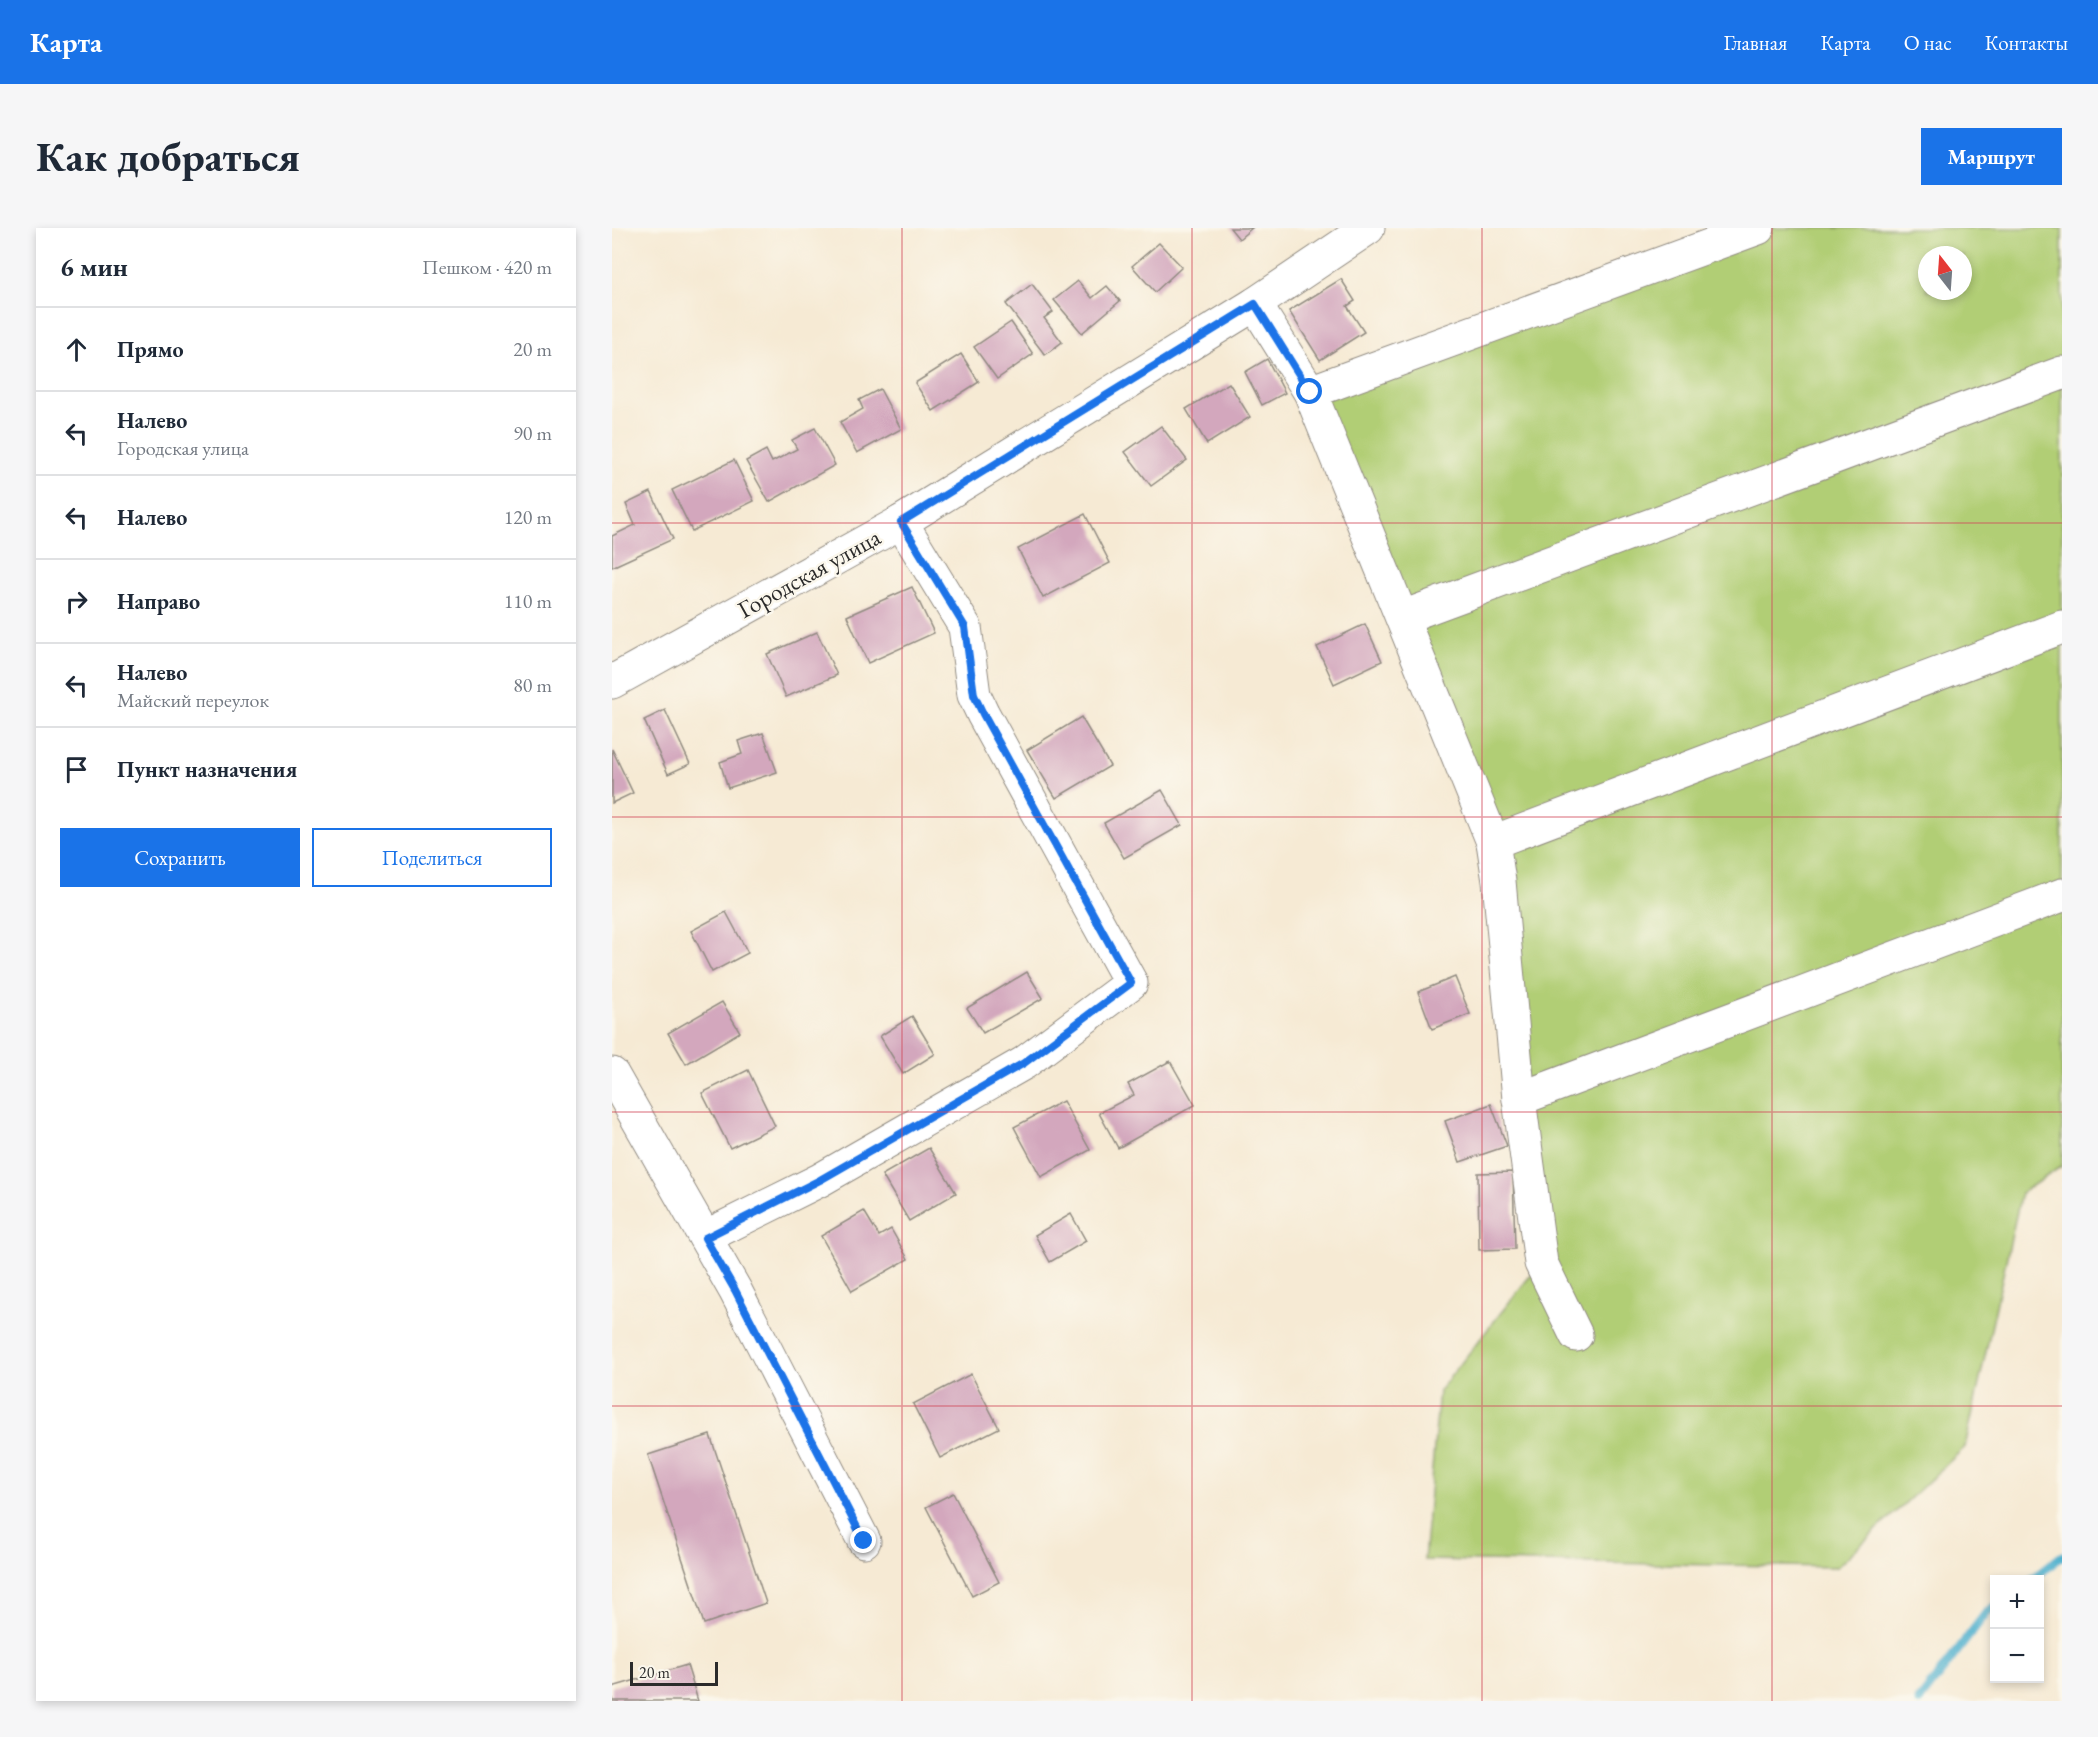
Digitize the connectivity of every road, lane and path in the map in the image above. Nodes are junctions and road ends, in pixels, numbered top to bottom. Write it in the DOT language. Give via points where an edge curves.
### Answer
graph roads {
  1 [pos="1368,228"];
  2 [pos="1758,228"];
  3 [pos="1255,304"];
  4 [pos="2062,373"];
  5 [pos="1310,392"];
  6 [pos="901,522"];
  7 [pos="1403,617"];
  8 [pos="2062,627"];
  9 [pos="612,682"];
  10 [pos="1493,842"];
  11 [pos="2062,895"];
  12 [pos="612,1074"];
  13 [pos="1519,1099"];
  14 [pos="705,1238"];
  15 [pos="1576,1335"];
  16 [pos="864,1541"];
  1 -- 3 [label="street, Городская улица"];
  2 -- 5 [label="street"];
  3 -- 5 [label="street"];
  3 -- 6 [label="street, Городская улица"];
  4 -- 7 [label="street"];
  5 -- 7 [label="street"];
  6 -- 9 [label="street, Городская улица"];
  6 -- 14 [label="street" via="965,627 974,695 983,714 1131,983 1024,1063 820,1180"];
  7 -- 10 [label="street"];
  8 -- 10 [label="street"];
  10 -- 13 [label="street"];
  11 -- 13 [label="street"];
  12 -- 14 [label="street"];
  13 -- 15 [label="street" via="1541,1263"];
  14 -- 16 [label="street"];
}
